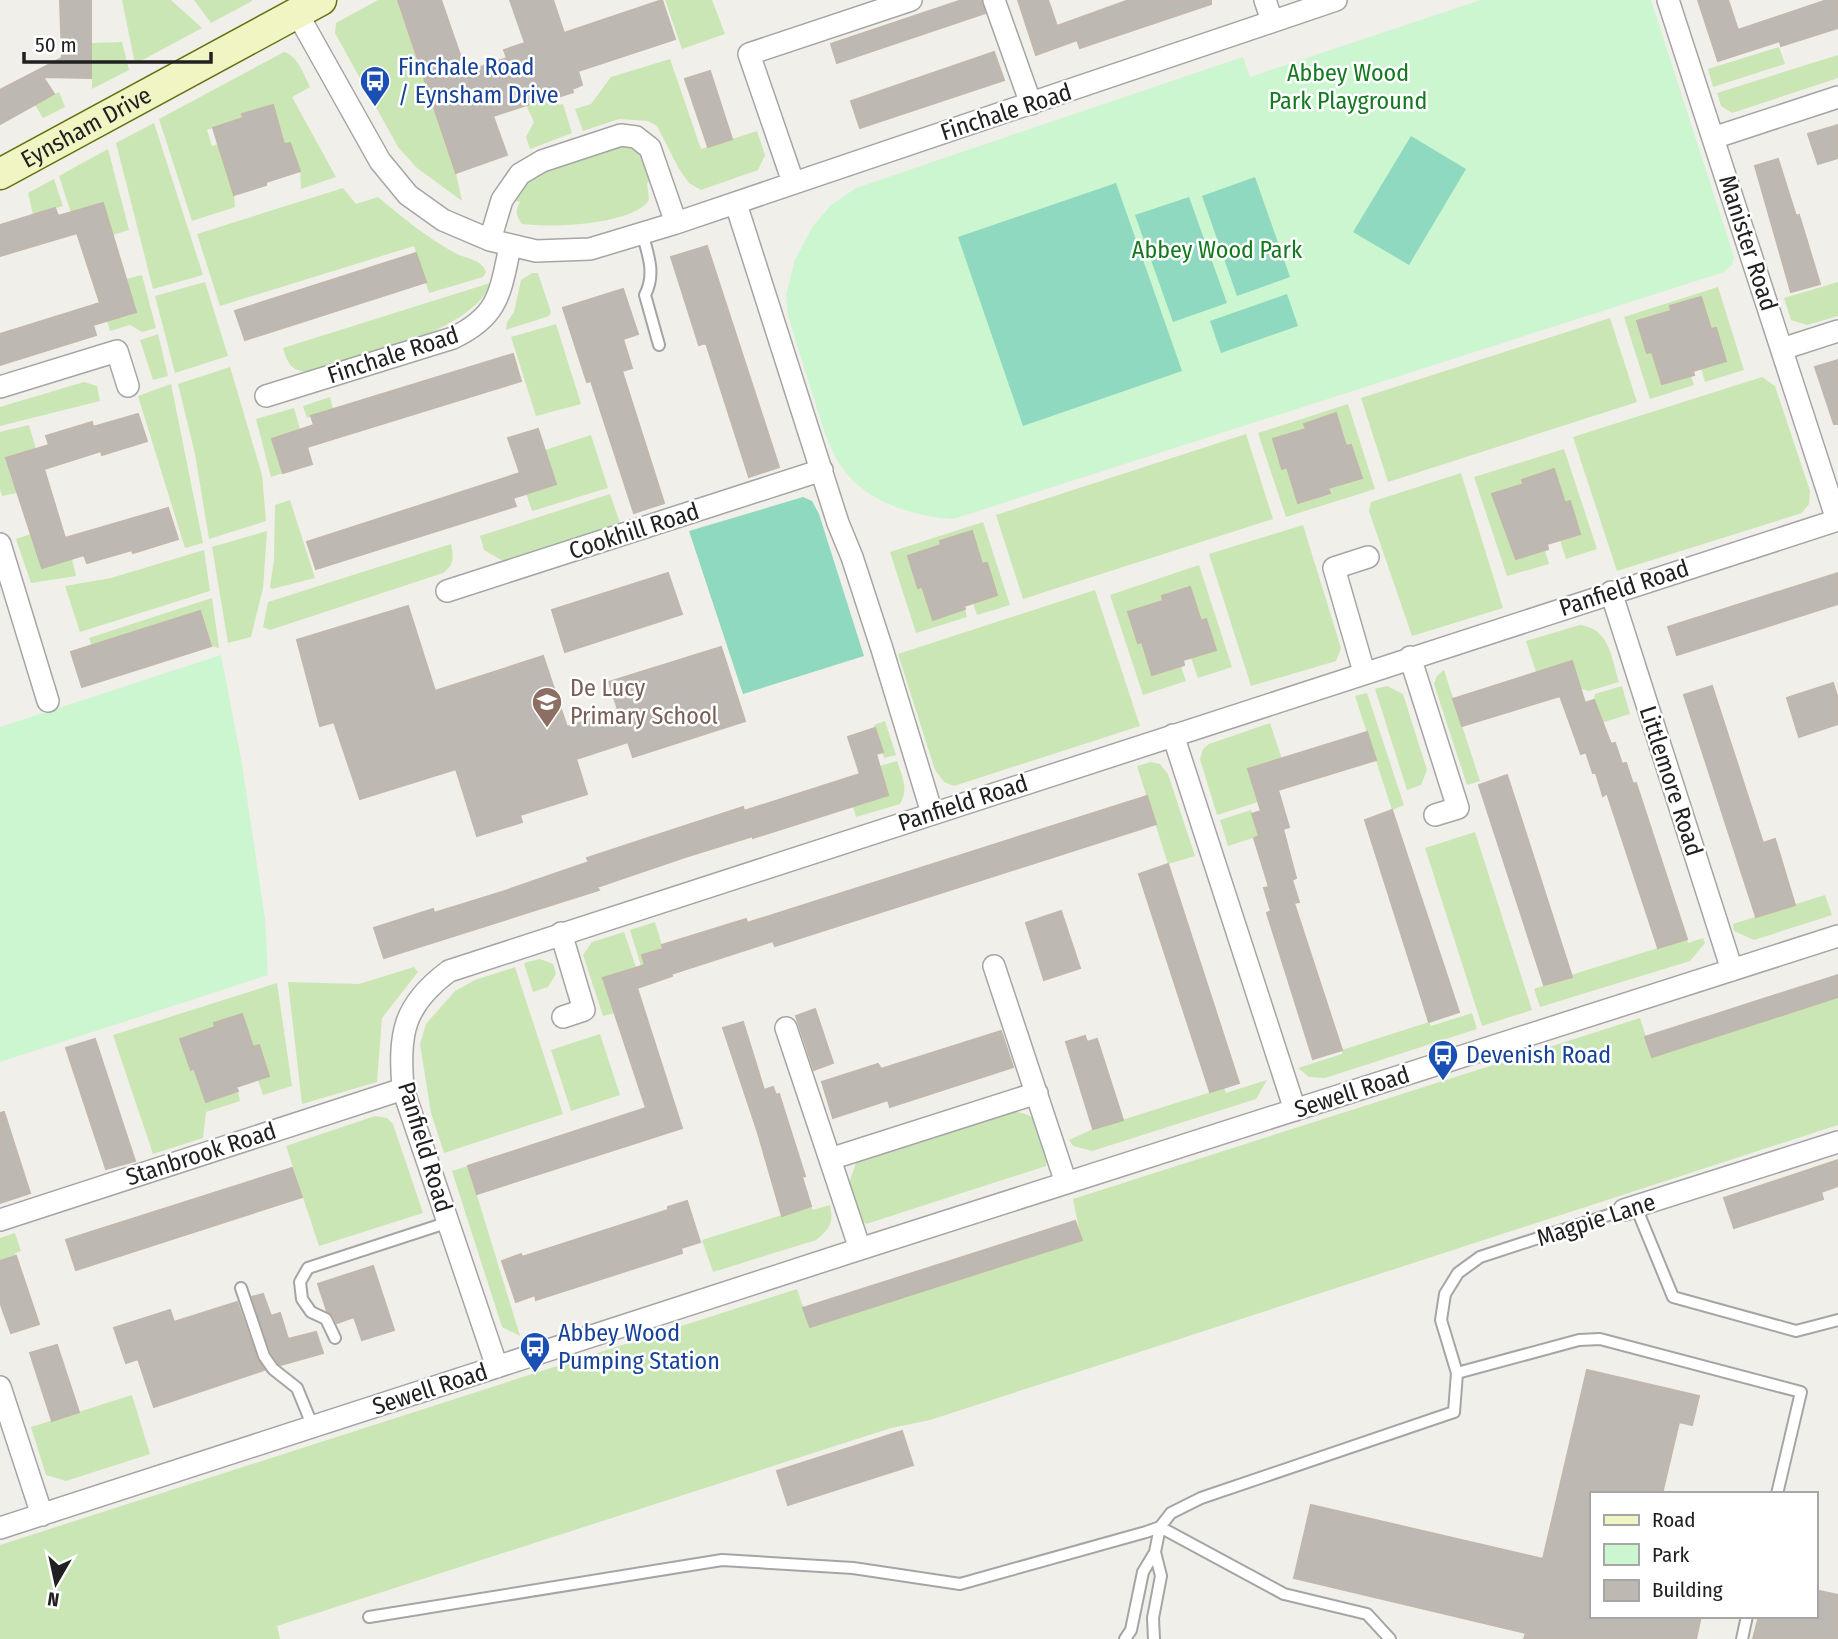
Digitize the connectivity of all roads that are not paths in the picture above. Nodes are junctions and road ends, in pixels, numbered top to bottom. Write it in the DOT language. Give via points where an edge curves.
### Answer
graph roads {
  1 [pos="911,0"];
  2 [pos="994,0"];
  3 [pos="1265,0"];
  4 [pos="1336,0"];
  5 [pos="1668,0"];
  6 [pos="309,7"];
  7 [pos="1272,21"];
  8 [pos="1838,97"];
  9 [pos="1031,104"];
  10 [pos="1713,138"];
  11 [pos="0,173"];
  12 [pos="793,182"];
  13 [pos="736,204"];
  14 [pos="677,223"];
  15 [pos="642,233"];
  16 [pos="500,244"];
  17 [pos="1838,331"];
  18 [pos="659,345"];
  19 [pos="1782,349"];
  20 [pos="128,386"];
  21 [pos="0,387"];
  22 [pos="265,396"];
  23 [pos="822,470"];
  24 [pos="1837,520"];
  25 [pos="0,544"];
  26 [pos="1368,557"];
  27 [pos="447,591"];
  28 [pos="1611,592"];
  29 [pos="1410,657"];
  30 [pos="1364,672"];
  31 [pos="48,701"];
  32 [pos="1173,735"];
  33 [pos="932,813"];
  34 [pos="1435,815"];
  35 [pos="561,933"];
  36 [pos="1838,936"];
  37 [pos="994,966"];
  38 [pos="1732,970"];
  39 [pos="563,1017"];
  40 [pos="786,1028"];
  41 [pos="403,1089"];
  42 [pos="1037,1093"];
  43 [pos="1295,1110"];
  44 [pos="1838,1142"];
  45 [pos="830,1159"];
  46 [pos="1066,1183"];
  47 [pos="1630,1209"];
  48 [pos="0,1220"];
  49 [pos="449,1222"];
  50 [pos="860,1249"];
  51 [pos="241,1288"];
  52 [pos="1838,1320"];
  53 [pos="335,1338"];
  54 [pos="497,1367"];
  55 [pos="1457,1373"];
  56 [pos="0,1387"];
  57 [pos="313,1427"];
  58 [pos="1777,1492"];
  59 [pos="42,1515"];
  60 [pos="1160,1527"];
  61 [pos="0,1528"];
  62 [pos="1155,1552"];
  63 [pos="369,1617"];
  64 [pos="1747,1618"];
  65 [pos="1125,1639"];
  66 [pos="1154,1639"];
  67 [pos="1390,1639"];
  68 [pos="1742,1639"];
  1 -- 12 [label="street" via="749,54"];
  2 -- 9 [label="street"];
  3 -- 7 [label="street"];
  4 -- 7 [label="street, Finchale Road"];
  5 -- 10 [label="street, Manister Road"];
  6 -- 11 [label="street, Eynsham Drive"];
  6 -- 16 [label="street, Finchale Road" via="380,161 408,195 443,220"];
  7 -- 9 [label="street, Finchale Road"];
  8 -- 10 [label="street"];
  9 -- 12 [label="street, Finchale Road"];
  10 -- 19 [label="street, Manister Road"];
  12 -- 13 [label="street, Finchale Road"];
  13 -- 14 [label="street, Finchale Road"];
  13 -- 23 [label="street"];
  14 -- 15 [label="street, Finchale Road"];
  14 -- 16 [label="street, Finchale Road" via="650,148 636,137 621,135 542,161 520,174 502,200"];
  15 -- 16 [label="street, Finchale Road" via="590,249 536,251"];
  15 -- 18 [label="lane" via="651,268 645,295"];
  16 -- 22 [label="street, Finchale Road" via="498,296 479,324 453,338"];
  17 -- 19 [label="street"];
  19 -- 24 [label="street, Manister Road"];
  20 -- 21 [label="street" via="117,351"];
  23 -- 27 [label="street, Cookhill Road"];
  23 -- 33 [label="street"];
  24 -- 28 [label="street, Panfield Road"];
  25 -- 31 [label="street"];
  26 -- 30 [label="street" via="1334,568"];
  28 -- 29 [label="street, Panfield Road"];
  28 -- 38 [label="street, Littlemore Road"];
  29 -- 30 [label="street, Panfield Road"];
  29 -- 34 [label="street" via="1458,808"];
  30 -- 32 [label="street, Panfield Road"];
  32 -- 33 [label="street, Panfield Road"];
  32 -- 43 [label="street"];
  33 -- 35 [label="street, Panfield Road"];
  35 -- 39 [label="street" via="584,1010"];
  35 -- 41 [label="street, Panfield Road" via="449,971 428,988 403,1028"];
  36 -- 38 [label="street, Sewell Road"];
  37 -- 42 [label="street"];
  38 -- 43 [label="street, Sewell Road"];
  40 -- 45 [label="street"];
  41 -- 48 [label="street, Stanbrook Road"];
  41 -- 49 [label="street, Panfield Road"];
  42 -- 45 [label="street"];
  42 -- 46 [label="street"];
  43 -- 46 [label="street, Sewell Road"];
  44 -- 47 [label="street, Magpie Lane"];
  45 -- 50 [label="street"];
  46 -- 50 [label="street, Sewell Road"];
  47 -- 52 [label="lane" via="1673,1297 1797,1331"];
  47 -- 55 [label="lane, Magpie Lane" via="1480,1257 1458,1273 1445,1294 1441,1320"];
  49 -- 53 [label="lane" via="308,1268 300,1282 302,1299 311,1312 326,1319"];
  49 -- 54 [label="street, Panfield Road"];
  50 -- 54 [label="street, Sewell Road"];
  51 -- 57 [label="lane" via="264,1356 297,1388"];
  54 -- 57 [label="street, Sewell Road"];
  55 -- 58 [label="lane" via="1579,1340 1600,1339 1801,1392"];
  55 -- 60 [label="lane" via="1454,1412 1201,1498 1171,1513"];
  56 -- 59 [label="street"];
  57 -- 59 [label="street, Sewell Road"];
  59 -- 61 [label="street, Sewell Road"];
  60 -- 62 [label="lane"];
  60 -- 63 [label="lane" via="960,1584 853,1568 722,1560"];
  60 -- 67 [label="lane" via="1284,1594 1367,1614"];
  62 -- 65 [label="lane" via="1143,1572"];
  62 -- 66 [label="lane" via="1161,1576"];
  64 -- 68 [label="lane"];
}
